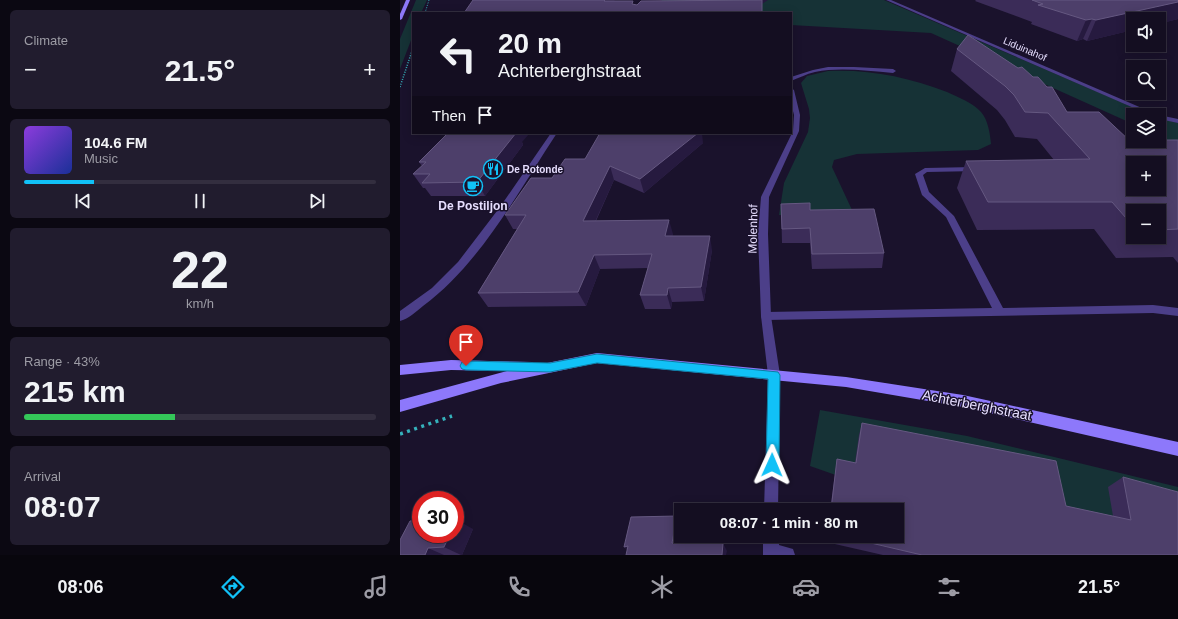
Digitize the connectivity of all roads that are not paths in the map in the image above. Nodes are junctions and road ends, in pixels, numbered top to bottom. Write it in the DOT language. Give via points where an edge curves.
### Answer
graph roads {
  1 [pos="408,0"];
  2 [pos="888,0"];
  3 [pos="400,19"];
  4 [pos="893,71"];
  5 [pos="792,79"];
  6 [pos="792,94"];
  7 [pos="1139,108"];
  8 [pos="1166,119"];
  9 [pos="1178,121"];
  10 [pos="553,134"];
  11 [pos="984,169"];
  12 [pos="1000,312"];
  13 [pos="1178,312"];
  14 [pos="766,316"];
  15 [pos="400,317"];
  16 [pos="550,368"];
  17 [pos="400,370"];
  18 [pos="774,375"];
  19 [pos="400,406"];
  20 [pos="1178,449"];
  21 [pos="771,503"];
  22 [pos="771,547"];
  23 [pos="787,555"];
  1 -- 3 [label="street"];
  2 -- 7 [label="street, Liduinahof"];
  4 -- 5 [label="street" via="827,69 803,73"];
  6 -- 14 [label="street, Molenhof" via="797,115 796,131 765,197 763,234"];
  8 -- 9 [label="street"];
  10 -- 15 [label="street" via="459,267 430,296"];
  11 -- 12 [label="street" via="925,170 919,174 925,193 950,216"];
  12 -- 13 [label="street" via="1153,309"];
  12 -- 14 [label="street"];
  14 -- 18 [label="street, Molenhof"];
  16 -- 17 [label="street, Achterberghstraat" via="451,365"];
  16 -- 18 [label="street, Achterberghstraat" via="597,358"];
  16 -- 19 [label="street, Achterberghstraat" via="501,378"];
  18 -- 20 [label="street, Achterberghstraat" via="846,382 963,401"];
  18 -- 21 [label="street"];
  22 -- 23 [label="street"];
}
